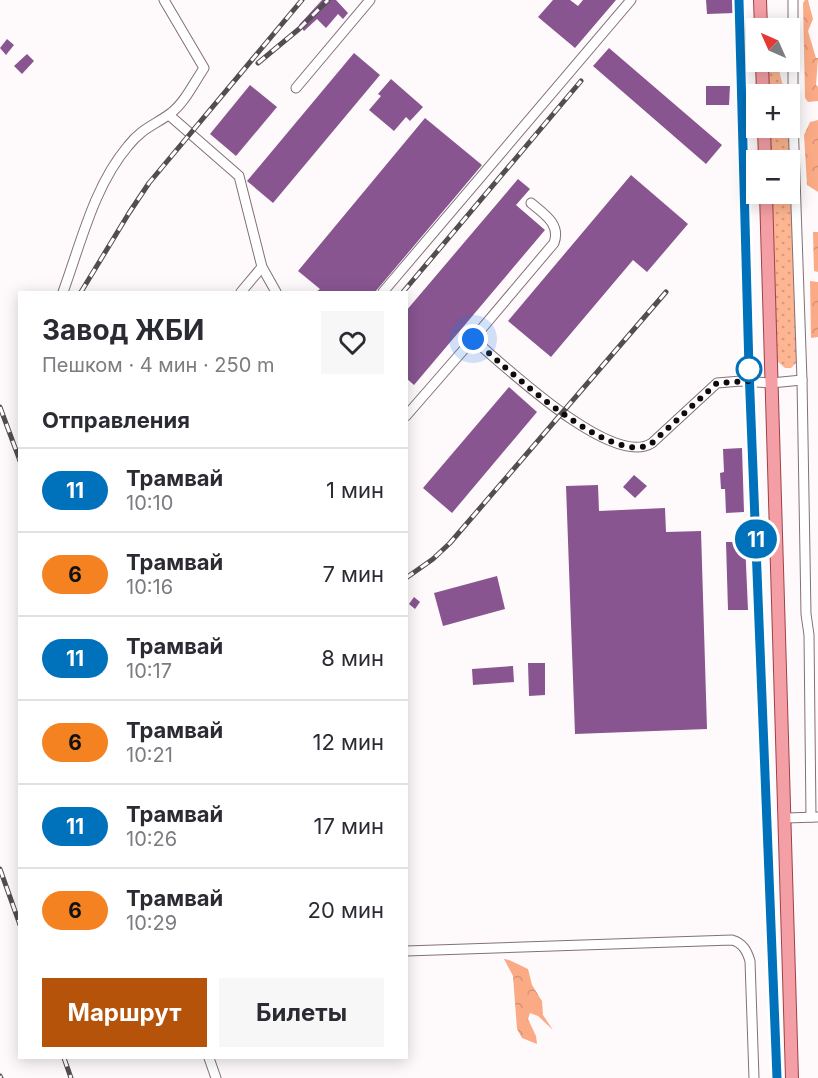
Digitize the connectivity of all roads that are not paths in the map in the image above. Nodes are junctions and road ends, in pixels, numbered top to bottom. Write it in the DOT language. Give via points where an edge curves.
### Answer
graph roads {
  1 [pos="370,0"];
  2 [pos="632,0"];
  3 [pos="760,0"];
  4 [pos="793,0"];
  5 [pos="169,3"];
  6 [pos="761,18"];
  7 [pos="296,88"];
  8 [pos="169,115"];
  9 [pos="531,203"];
  10 [pos="766,204"];
  11 [pos="262,267"];
  12 [pos="63,291"];
  13 [pos="242,291"];
  14 [pos="275,291"];
  15 [pos="383,291"];
  16 [pos="473,339"];
  17 [pos="802,380"];
  18 [pos="771,382"];
  19 [pos="408,410"];
  20 [pos="813,634"];
  21 [pos="814,817"];
  22 [pos="786,818"];
  23 [pos="408,951"];
  24 [pos="209,1059"];
  25 [pos="216,1078"];
  26 [pos="754,1078"];
  27 [pos="792,1078"];
  1 -- 7 [label="lane"];
  2 -- 15 [label="lane"];
  3 -- 6 [label="main road"];
  4 -- 17 [label="lane"];
  5 -- 8 [label="lane" via="204,68"];
  8 -- 11 [label="lane" via="239,176"];
  8 -- 12 [label="lane" via="135,137 106,179"];
  9 -- 16 [label="lane" via="550,219 556,232 554,243"];
  10 -- 18 [label="main road"];
  11 -- 13 [label="lane"];
  11 -- 14 [label="lane"];
  16 -- 18 [label="lane" via="579,425 635,448 652,443 717,383"];
  16 -- 19 [label="lane"];
  17 -- 18 [label="lane"];
  17 -- 20 [label="lane" via="806,614"];
  18 -- 22 [label="main road"];
  20 -- 21 [label="lane"];
  21 -- 22 [label="lane"];
  22 -- 27 [label="main road"];
  23 -- 26 [label="lane" via="739,942 750,962"];
  24 -- 25 [label="lane"];
}
